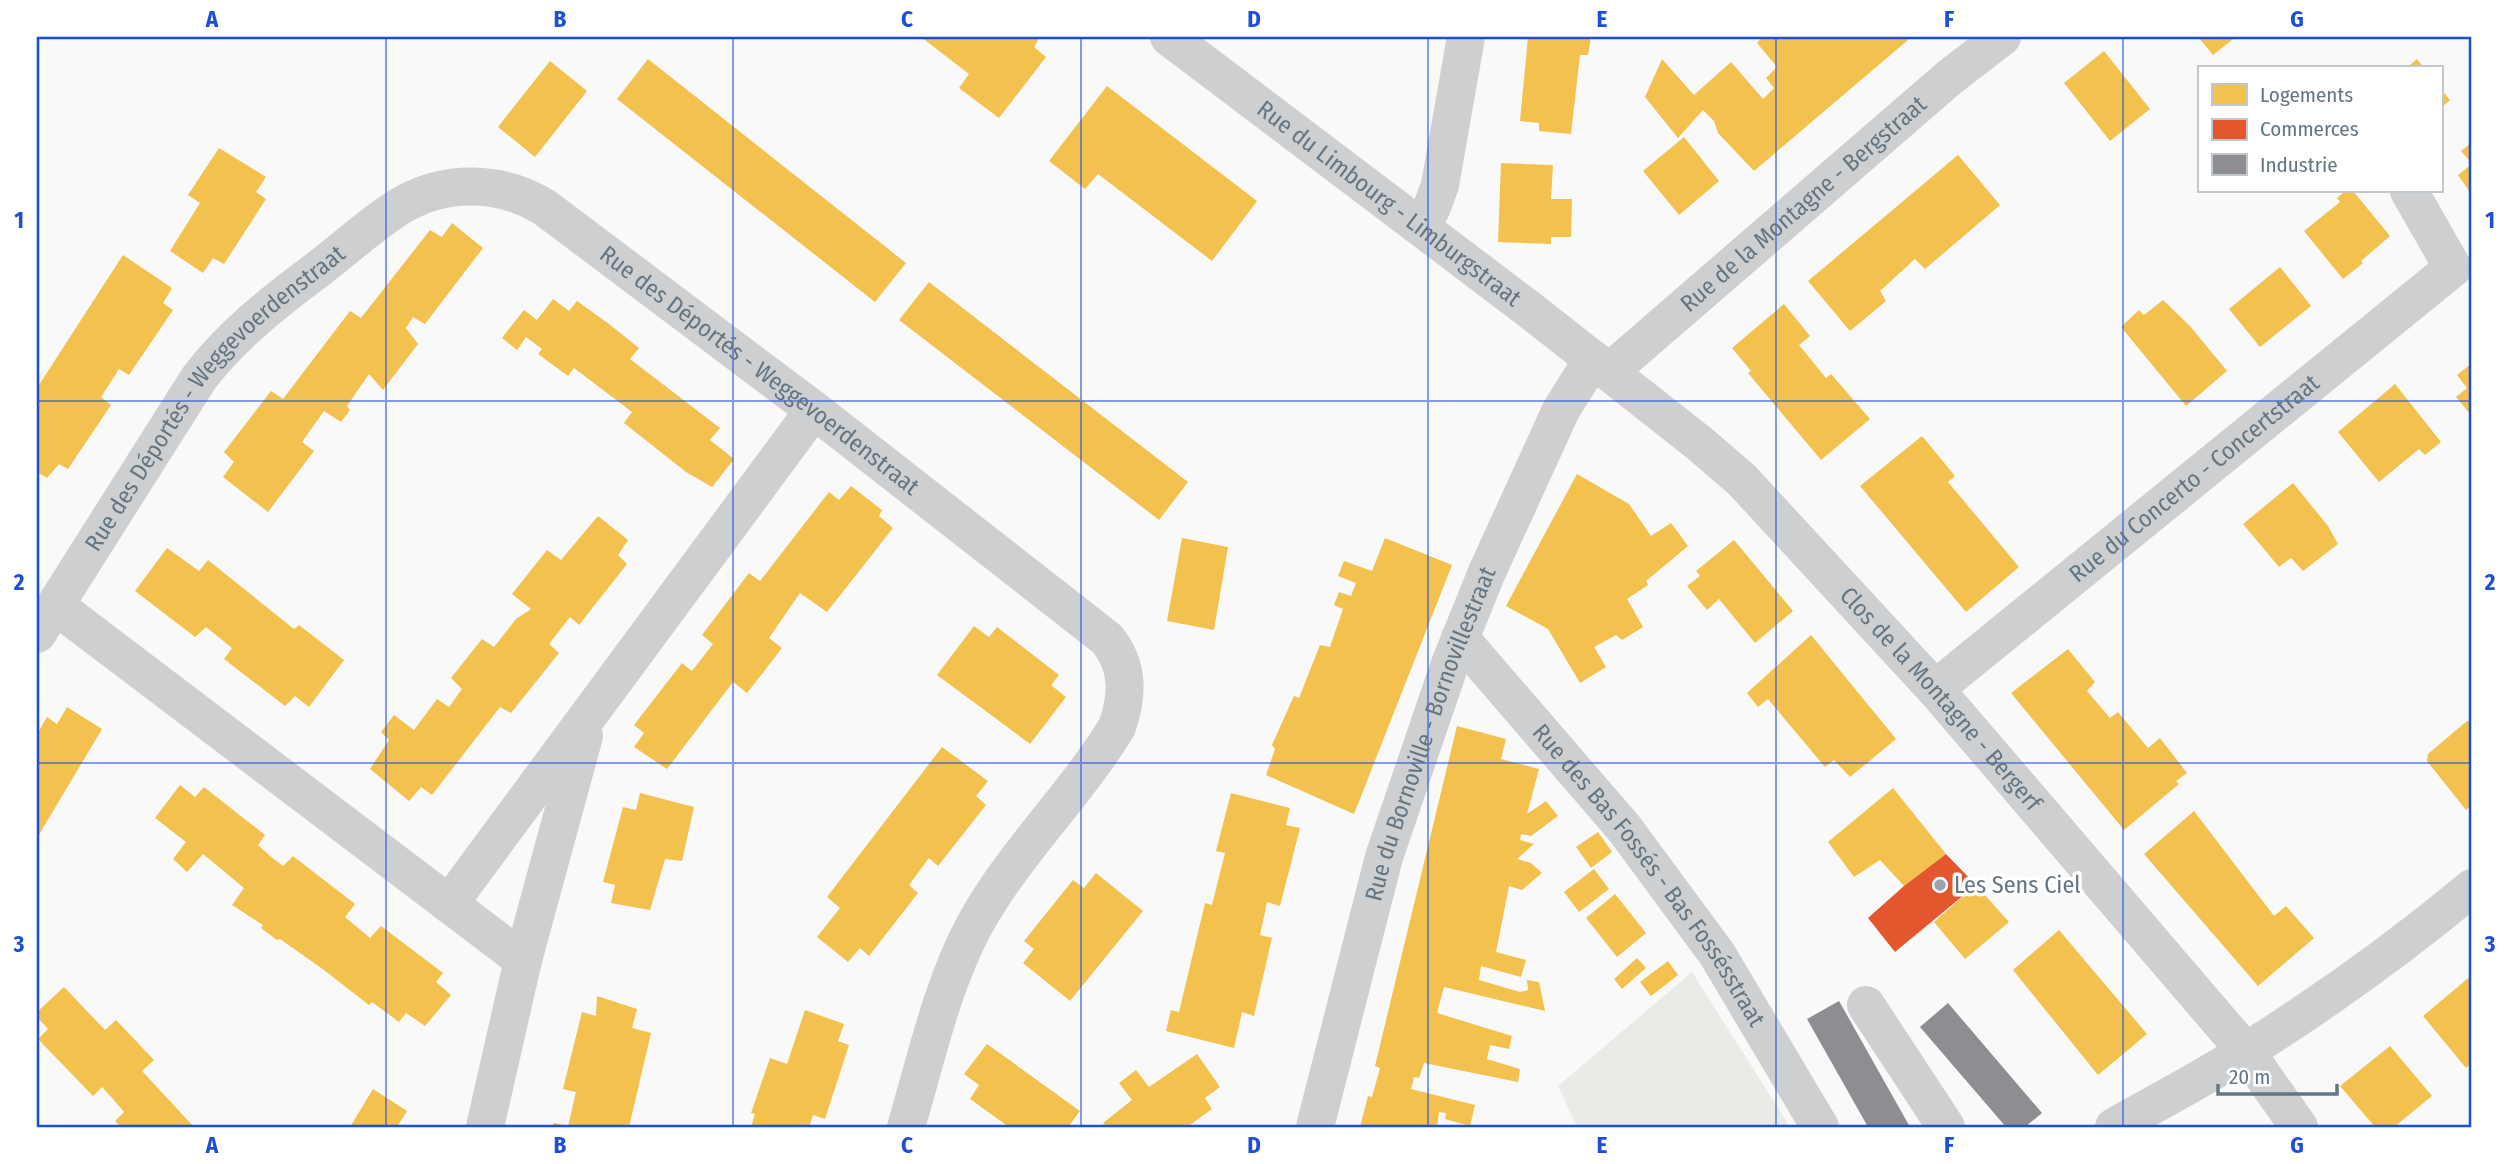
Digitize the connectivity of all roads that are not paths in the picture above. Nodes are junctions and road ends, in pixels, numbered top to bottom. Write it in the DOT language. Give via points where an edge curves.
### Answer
graph roads {
  1 [pos="1169,37"];
  2 [pos="1465,37"];
  3 [pos="2001,37"];
  4 [pos="2410,192"];
  5 [pos="1421,227"];
  6 [pos="2463,275"];
  7 [pos="1601,366"];
  8 [pos="814,410"];
  9 [pos="46,620"];
  10 [pos="1460,638"];
  11 [pos="1935,689"];
  12 [pos="590,714"];
  13 [pos="2464,895"];
  14 [pos="449,904"];
  15 [pos="523,960"];
  16 [pos="1866,1005"];
  17 [pos="2246,1052"];
  18 [pos="485,1127"];
  19 [pos="906,1127"];
  20 [pos="1315,1127"];
  21 [pos="1820,1127"];
  22 [pos="1946,1127"];
  23 [pos="2114,1127"];
  24 [pos="2299,1127"];
  1 -- 5 [label="street, Rue du Limbourg - Limburgstraat"];
  2 -- 5 [label="street" via="1444,165"];
  3 -- 7 [label="street, Rue de la Montagne - Bergstraat"];
  4 -- 6 [label="street, Rue du Concerto - Concertstraat"];
  5 -- 7 [label="street, Rue du Limbourg - Limburgstraat"];
  6 -- 11 [label="street, Rue du Concerto - Concertstraat"];
  7 -- 10 [label="street, Rue du Bornoville - Bornovillestraat" via="1561,410"];
  7 -- 11 [label="street, Clos de la Montagne - Bergerf" via="1742,480"];
  8 -- 9 [label="street, Rue des Déportés - Weggevoerdenstraat" via="544,207 514,191 481,186 443,191 388,215 272,304 224,348 199,378"];
  8 -- 12 [label="street"];
  8 -- 19 [label="street, Rue des Déportés - Weggevoerdenstraat" via="1107,639 1121,659 1124,673 1125,699 1116,727 1002,883 967,941"];
  9 -- 14 [label="street"];
  10 -- 20 [label="street, Rue du Bornoville - Bornovillestraat" via="1384,857"];
  10 -- 21 [label="street, Rue des Bas Fossés - Bas Fossésstraat" via="1648,859 1730,974"];
  11 -- 17 [label="street, Clos de la Montagne - Bergerf"];
  12 -- 14 [label="street"];
  12 -- 15 [label="street"];
  13 -- 17 [label="street" via="2369,970"];
  14 -- 15 [label="street"];
  15 -- 18 [label="street"];
  16 -- 22 [label="street"];
  17 -- 23 [label="street"];
  17 -- 24 [label="street, Clos de la Montagne - Bergerf"];
}
